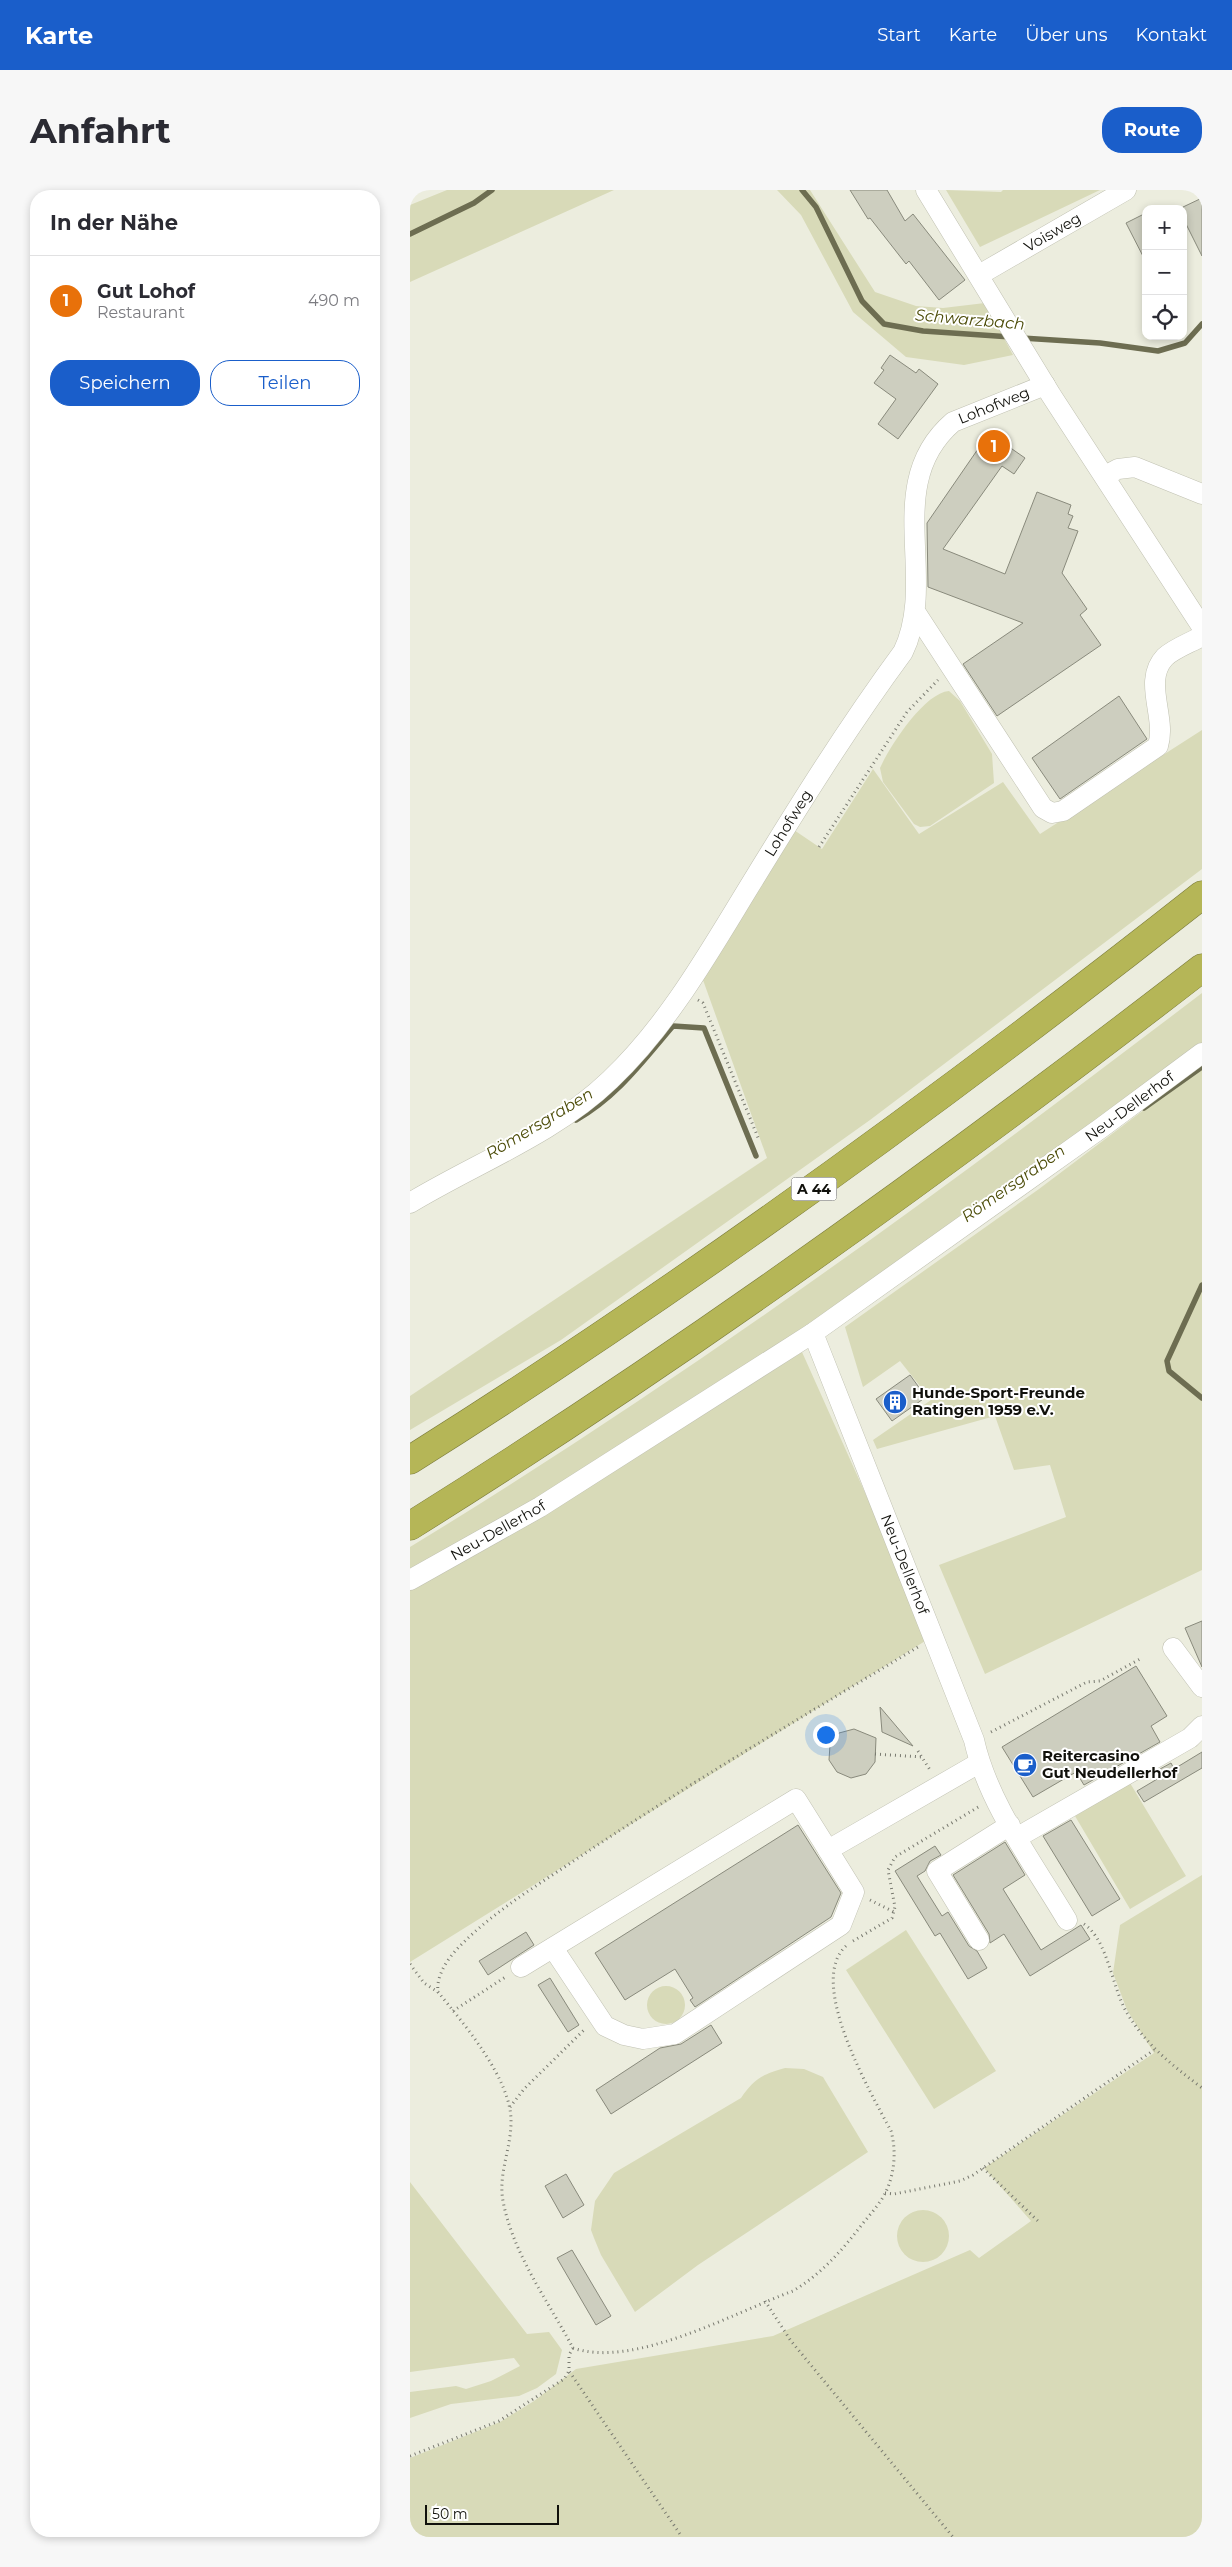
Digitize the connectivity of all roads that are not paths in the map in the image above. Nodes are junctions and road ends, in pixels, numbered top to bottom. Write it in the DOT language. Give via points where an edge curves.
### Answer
graph roads {
  1 [pos="926,190"];
  2 [pos="1126,190"];
  3 [pos="979,275"];
  4 [pos="1045,385"];
  5 [pos="1106,476"];
  6 [pos="1202,494"];
  7 [pos="916,613"];
  8 [pos="1202,627"];
  9 [pos="1202,636"];
  10 [pos="1202,895"];
  11 [pos="1202,968"];
  12 [pos="1202,1053"];
  13 [pos="410,1203"];
  14 [pos="813,1333"];
  15 [pos="410,1460"];
  16 [pos="410,1526"];
  17 [pos="410,1580"];
  18 [pos="1173,1648"];
  19 [pos="1202,1687"];
  20 [pos="1202,1726"];
  21 [pos="979,1764"];
  22 [pos="1014,1831"];
  23 [pos="828,1850"];
  24 [pos="1067,1920"];
  25 [pos="979,1940"];
  26 [pos="553,1948"];
  27 [pos="521,1967"];
  1 -- 3 [label="street"];
  2 -- 3 [label="street, Voisweg"];
  3 -- 4 [label="street"];
  4 -- 5 [label="street"];
  4 -- 7 [label="street, Lohofweg" via="953,422 942,431 926,456 914,507"];
  5 -- 6 [label="street" via="1118,469 1135,467"];
  5 -- 8 [label="street"];
  7 -- 9 [label="street" via="1043,808 1052,812 1064,811 1158,746 1162,729 1155,678 1164,659"];
  7 -- 13 [label="street, Lohofweg" via="903,652 834,748 685,992 628,1062 591,1096 546,1127"];
  10 -- 15 [label="highway, A 44" via="893,1131 754,1232 542,1376"];
  11 -- 16 [label="highway" via="851,1231 656,1368"];
  12 -- 14 [label="street, Neu-Dellerhof"];
  14 -- 17 [label="street, Neu-Dellerhof" via="540,1507"];
  14 -- 21 [label="street, Neu-Dellerhof" via="974,1740"];
  18 -- 19 [label="street"];
  20 -- 22 [label="street" via="1190,1738"];
  21 -- 22 [label="street, Neu-Dellerhof"];
  21 -- 23 [label="street"];
  22 -- 24 [label="street, Neu-Dellerhof"];
  22 -- 25 [label="street" via="937,1871"];
  23 -- 26 [label="street" via="796,1799"];
  23 -- 26 [label="street" via="854,1892 841,1924 675,2034 643,2039 605,2026"];
  26 -- 27 [label="street"];
}
